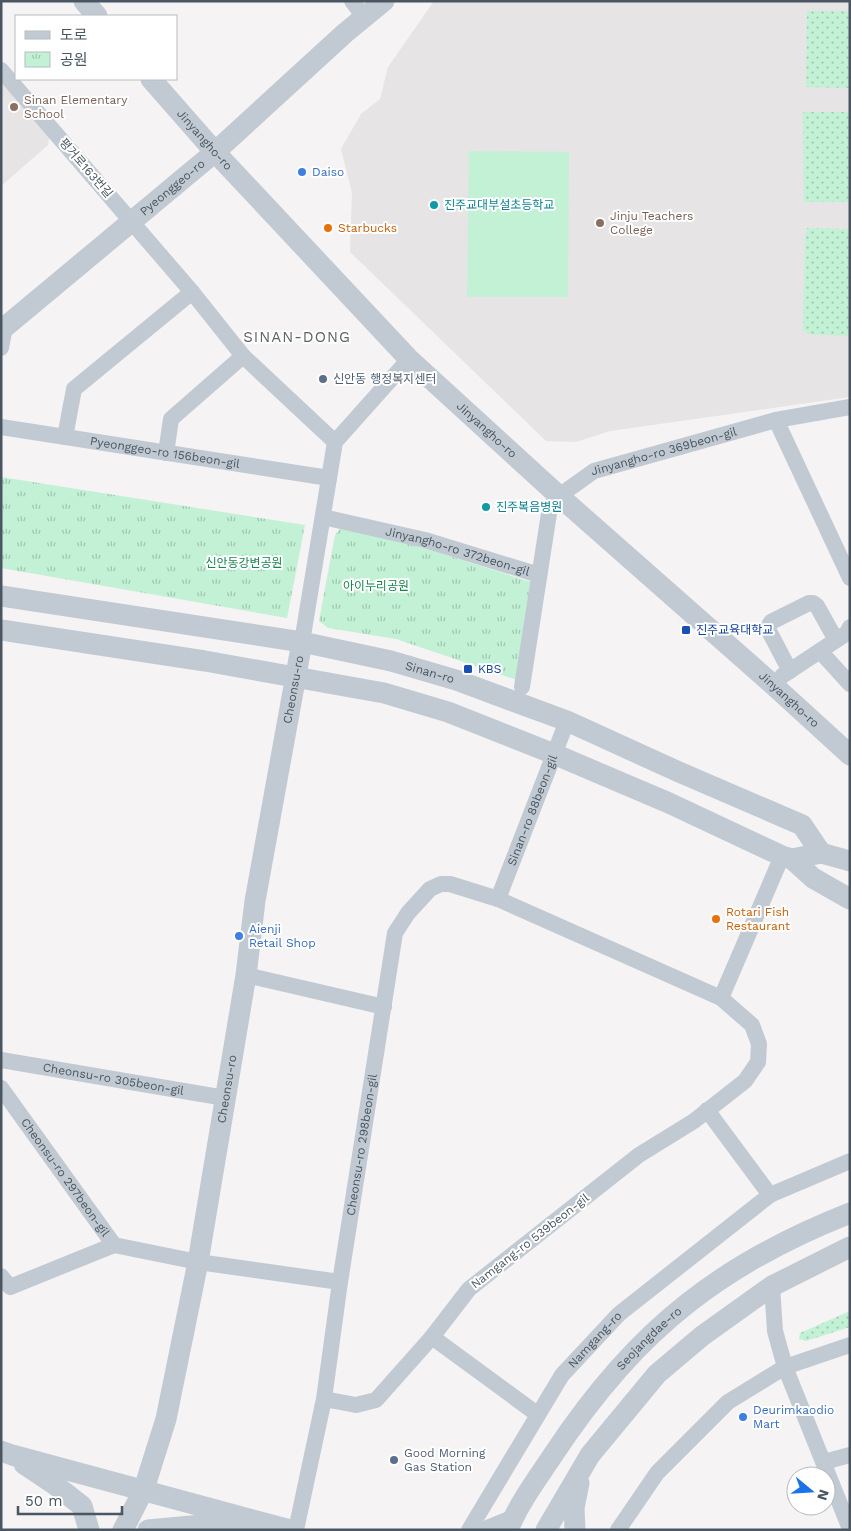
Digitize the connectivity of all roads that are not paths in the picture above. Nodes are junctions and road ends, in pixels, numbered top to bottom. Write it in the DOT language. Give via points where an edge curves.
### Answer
graph roads {
  1 [pos="384,1"];
  2 [pos="358,9"];
  3 [pos="1,70"];
  4 [pos="152,80"];
  5 [pos="215,152"];
  6 [pos="131,221"];
  7 [pos="192,292"];
  8 [pos="3,327"];
  9 [pos="1,348"];
  10 [pos="242,356"];
  11 [pos="409,360"];
  12 [pos="850,407"];
  13 [pos="776,420"];
  14 [pos="1,427"];
  15 [pos="65,437"];
  16 [pos="334,442"];
  17 [pos="166,453"];
  18 [pos="329,478"];
  19 [pos="559,496"];
  20 [pos="323,517"];
  21 [pos="539,575"];
  22 [pos="850,578"];
  23 [pos="1,596"];
  24 [pos="850,627"];
  25 [pos="1,630"];
  26 [pos="836,640"];
  27 [pos="302,642"];
  28 [pos="820,651"];
  29 [pos="790,671"];
  30 [pos="296,676"];
  31 [pos="771,683"];
  32 [pos="850,684"];
  33 [pos="522,687"];
  34 [pos="567,721"];
  35 [pos="554,754"];
  36 [pos="850,755"];
  37 [pos="821,853"];
  38 [pos="787,857"];
  39 [pos="850,861"];
  40 [pos="498,899"];
  41 [pos="850,899"];
  42 [pos="246,975"];
  43 [pos="721,998"];
  44 [pos="384,1007"];
  45 [pos="1,1060"];
  46 [pos="1,1088"];
  47 [pos="225,1098"];
  48 [pos="707,1110"];
  49 [pos="850,1161"];
  50 [pos="770,1195"];
  51 [pos="850,1213"];
  52 [pos="114,1245"];
  53 [pos="850,1247"];
  54 [pos="198,1262"];
  55 [pos="1,1276"];
  56 [pos="340,1282"];
  57 [pos="772,1286"];
  58 [pos="432,1337"];
  59 [pos="850,1345"];
  60 [pos="785,1367"];
  61 [pos="324,1399"];
  62 [pos="537,1414"];
  63 [pos="6,1453"];
  64 [pos="850,1455"];
  65 [pos="824,1462"];
  66 [pos="580,1472"];
  67 [pos="144,1489"];
  68 [pos="268,1524"];
  69 [pos="510,1526"];
  70 [pos="850,1529"];
  71 [pos="88,1530"];
  72 [pos="123,1530"];
  73 [pos="148,1530"];
  74 [pos="290,1530"];
  75 [pos="296,1530"];
  76 [pos="469,1530"];
  77 [pos="489,1530"];
  78 [pos="546,1530"];
  79 [pos="575,1530"];
  80 [pos="618,1530"];
  1 -- 2 [label="street, Pyeonggeo-ro"];
  2 -- 5 [label="street, Pyeonggeo-ro"];
  3 -- 6 [label="street, 평거로163번길"];
  4 -- 5 [label="street, Jinyangho-ro"];
  5 -- 6 [label="street, Pyeonggeo-ro"];
  5 -- 11 [label="street, Jinyangho-ro"];
  6 -- 7 [label="street, 평거로163번길"];
  6 -- 8 [label="street, Pyeonggeo-ro"];
  7 -- 10 [label="street, 평거로163번길"];
  7 -- 15 [label="street" via="74,389"];
  8 -- 9 [label="street"];
  10 -- 16 [label="street, 평거로163번길"];
  10 -- 17 [label="street" via="171,419"];
  11 -- 16 [label="street"];
  11 -- 19 [label="street, Jinyangho-ro"];
  12 -- 13 [label="street, Jinyangho-ro 369beon-gil"];
  13 -- 19 [label="street, Jinyangho-ro 369beon-gil" via="594,472"];
  13 -- 22 [label="street"];
  14 -- 15 [label="street, Pyeonggeo-ro 156beon-gil"];
  15 -- 17 [label="street, Pyeonggeo-ro 156beon-gil"];
  16 -- 18 [label="street"];
  17 -- 18 [label="street, Pyeonggeo-ro 156beon-gil"];
  18 -- 20 [label="street"];
  19 -- 21 [label="street, Jinyangho-ro 372beon-gil" via="550,507"];
  19 -- 31 [label="street, Jinyangho-ro"];
  20 -- 21 [label="street, Jinyangho-ro 372beon-gil" via="425,540"];
  20 -- 27 [label="street"];
  21 -- 33 [label="street"];
  23 -- 27 [label="street, Sinan-ro"];
  24 -- 26 [label="street"];
  25 -- 30 [label="street"];
  26 -- 28 [label="street"];
  26 -- 29 [label="street" via="813,603 771,622 768,631"];
  27 -- 30 [label="street, Cheonsu-ro"];
  27 -- 34 [label="street, Sinan-ro" via="391,661 456,680"];
  28 -- 29 [label="street"];
  28 -- 32 [label="street"];
  29 -- 31 [label="street"];
  30 -- 35 [label="street" via="384,693 448,712"];
  30 -- 42 [label="street, Cheonsu-ro" via="255,901"];
  31 -- 36 [label="street, Jinyangho-ro"];
  34 -- 35 [label="street, Sinan-ro 88beon-gil"];
  34 -- 37 [label="street, Sinan-ro" via="802,824"];
  35 -- 38 [label="street"];
  35 -- 40 [label="street, Sinan-ro 88beon-gil"];
  37 -- 38 [label="street"];
  37 -- 39 [label="street"];
  38 -- 41 [label="street" via="813,878"];
  38 -- 43 [label="street"];
  40 -- 43 [label="street, Namgang-ro 539beon-gil"];
  40 -- 44 [label="street" via="450,884 430,889 395,932"];
  42 -- 44 [label="street"];
  42 -- 47 [label="street, Cheonsu-ro"];
  43 -- 48 [label="street, Namgang-ro 539beon-gil" via="752,1025 759,1044 758,1062 745,1081"];
  44 -- 56 [label="street, Cheonsu-ro 298beon-gil"];
  45 -- 47 [label="street, Cheonsu-ro 305beon-gil"];
  46 -- 52 [label="street, Cheonsu-ro 297beon-gil"];
  47 -- 54 [label="street, Cheonsu-ro"];
  48 -- 50 [label="street"];
  48 -- 58 [label="street, Namgang-ro 539beon-gil" via="639,1155 469,1289"];
  49 -- 50 [label="street"];
  50 -- 62 [label="street, Namgang-ro" via="619,1314 562,1375"];
  51 -- 69 [label="street, Seojangdae-ro" via="806,1232 727,1275 687,1303 650,1336 604,1385 572,1426"];
  52 -- 54 [label="street, Cheonsu-ro 297beon-gil"];
  52 -- 55 [label="street" via="10,1286"];
  53 -- 57 [label="street"];
  54 -- 56 [label="street"];
  54 -- 67 [label="street, Cheonsu-ro" via="166,1419"];
  56 -- 61 [label="street, Cheonsu-ro 298beon-gil"];
  57 -- 60 [label="street" via="775,1331"];
  57 -- 66 [label="street" via="702,1336 657,1374"];
  58 -- 61 [label="street, Namgang-ro 539beon-gil" via="376,1400 356,1405"];
  58 -- 62 [label="street"];
  59 -- 60 [label="street"];
  60 -- 65 [label="street"];
  60 -- 80 [label="street" via="728,1402 657,1473"];
  61 -- 75 [label="street"];
  62 -- 76 [label="street, Namgang-ro"];
  63 -- 67 [label="street"];
  63 -- 71 [label="street" via="82,1506"];
  64 -- 65 [label="street"];
  65 -- 70 [label="street"];
  66 -- 78 [label="street"];
  66 -- 79 [label="street" via="574,1508"];
  67 -- 68 [label="street"];
  67 -- 72 [label="street, Cheonsu-ro"];
  68 -- 73 [label="street" via="243,1529 202,1526"];
  68 -- 74 [label="street"];
  69 -- 77 [label="street"];
}
